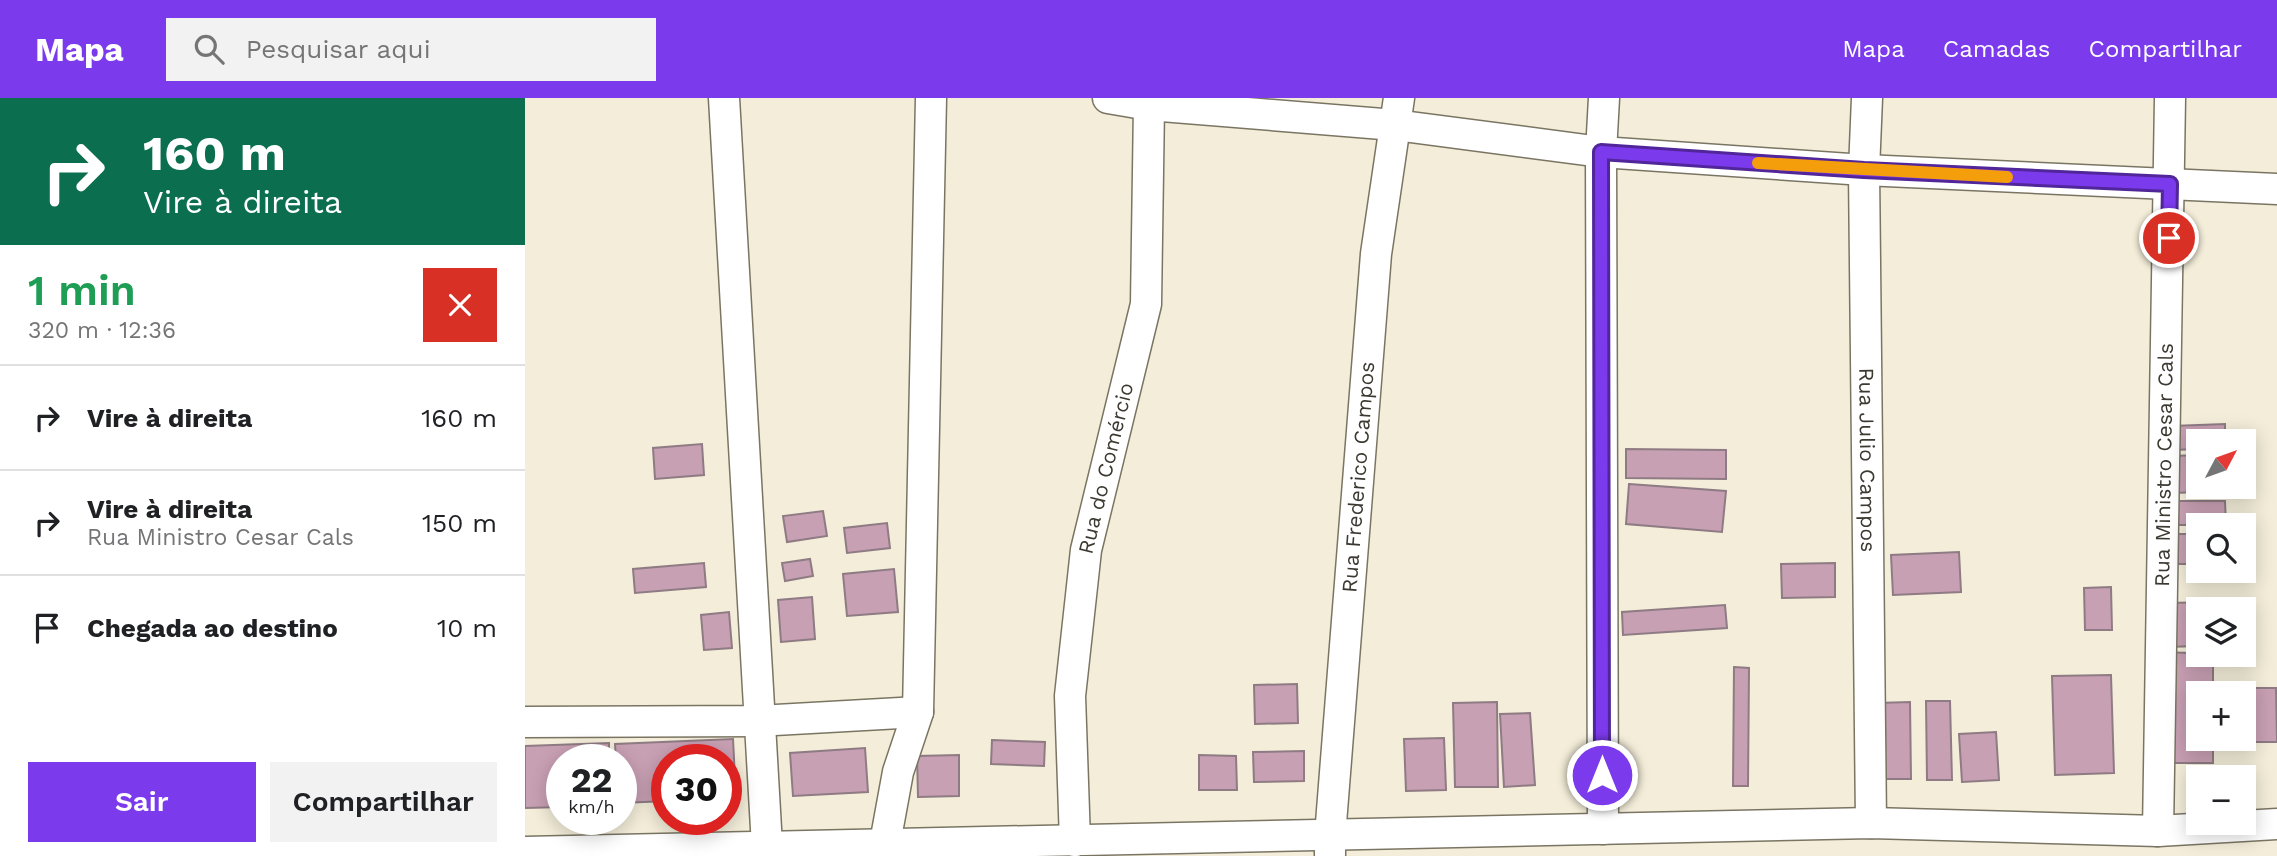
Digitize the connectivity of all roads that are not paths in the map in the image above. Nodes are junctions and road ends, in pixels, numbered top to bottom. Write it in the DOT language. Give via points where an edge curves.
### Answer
graph roads {
  1 [pos="724,98"];
  2 [pos="931,98"];
  3 [pos="1108,98"];
  4 [pos="1604,98"];
  5 [pos="1867,98"];
  6 [pos="2170,98"];
  7 [pos="1150,102"];
  8 [pos="1397,111"];
  9 [pos="1601,152"];
  10 [pos="1864,170"];
  11 [pos="2170,184"];
  12 [pos="2277,189"];
  13 [pos="918,712"];
  14 [pos="759,721"];
  15 [pos="525,722"];
  16 [pos="1871,823"];
  17 [pos="2277,824"];
  18 [pos="1602,829"];
  19 [pos="2158,831"];
  20 [pos="1075,841"];
  21 [pos="885,843"];
  22 [pos="767,846"];
  23 [pos="1330,846"];
  24 [pos="525,852"];
  1 -- 14 [label="street"];
  2 -- 13 [label="street"];
  3 -- 7 [label="street"];
  4 -- 9 [label="street"];
  5 -- 10 [label="street, Rua Julio Campos"];
  6 -- 11 [label="street, Rua Ministro Cesar Cals"];
  7 -- 8 [label="street"];
  7 -- 20 [label="street, Rua do Comércio" via="1146,304 1086,550 1070,696"];
  8 -- 9 [label="street"];
  8 -- 23 [label="street, Rua Frederico Campos" via="1376,254"];
  9 -- 10 [label="street"];
  9 -- 18 [label="street"];
  10 -- 11 [label="street"];
  10 -- 16 [label="street, Rua Julio Campos"];
  11 -- 12 [label="street"];
  11 -- 19 [label="street, Rua Ministro Cesar Cals"];
  13 -- 14 [label="street"];
  13 -- 21 [label="street" via="898,772"];
  14 -- 15 [label="street"];
  14 -- 22 [label="street"];
  16 -- 18 [label="street"];
  16 -- 19 [label="street"];
  17 -- 19 [label="street"];
  18 -- 23 [label="street"];
  20 -- 21 [label="street"];
  20 -- 23 [label="street"];
  21 -- 22 [label="street"];
  22 -- 24 [label="street"];
}
